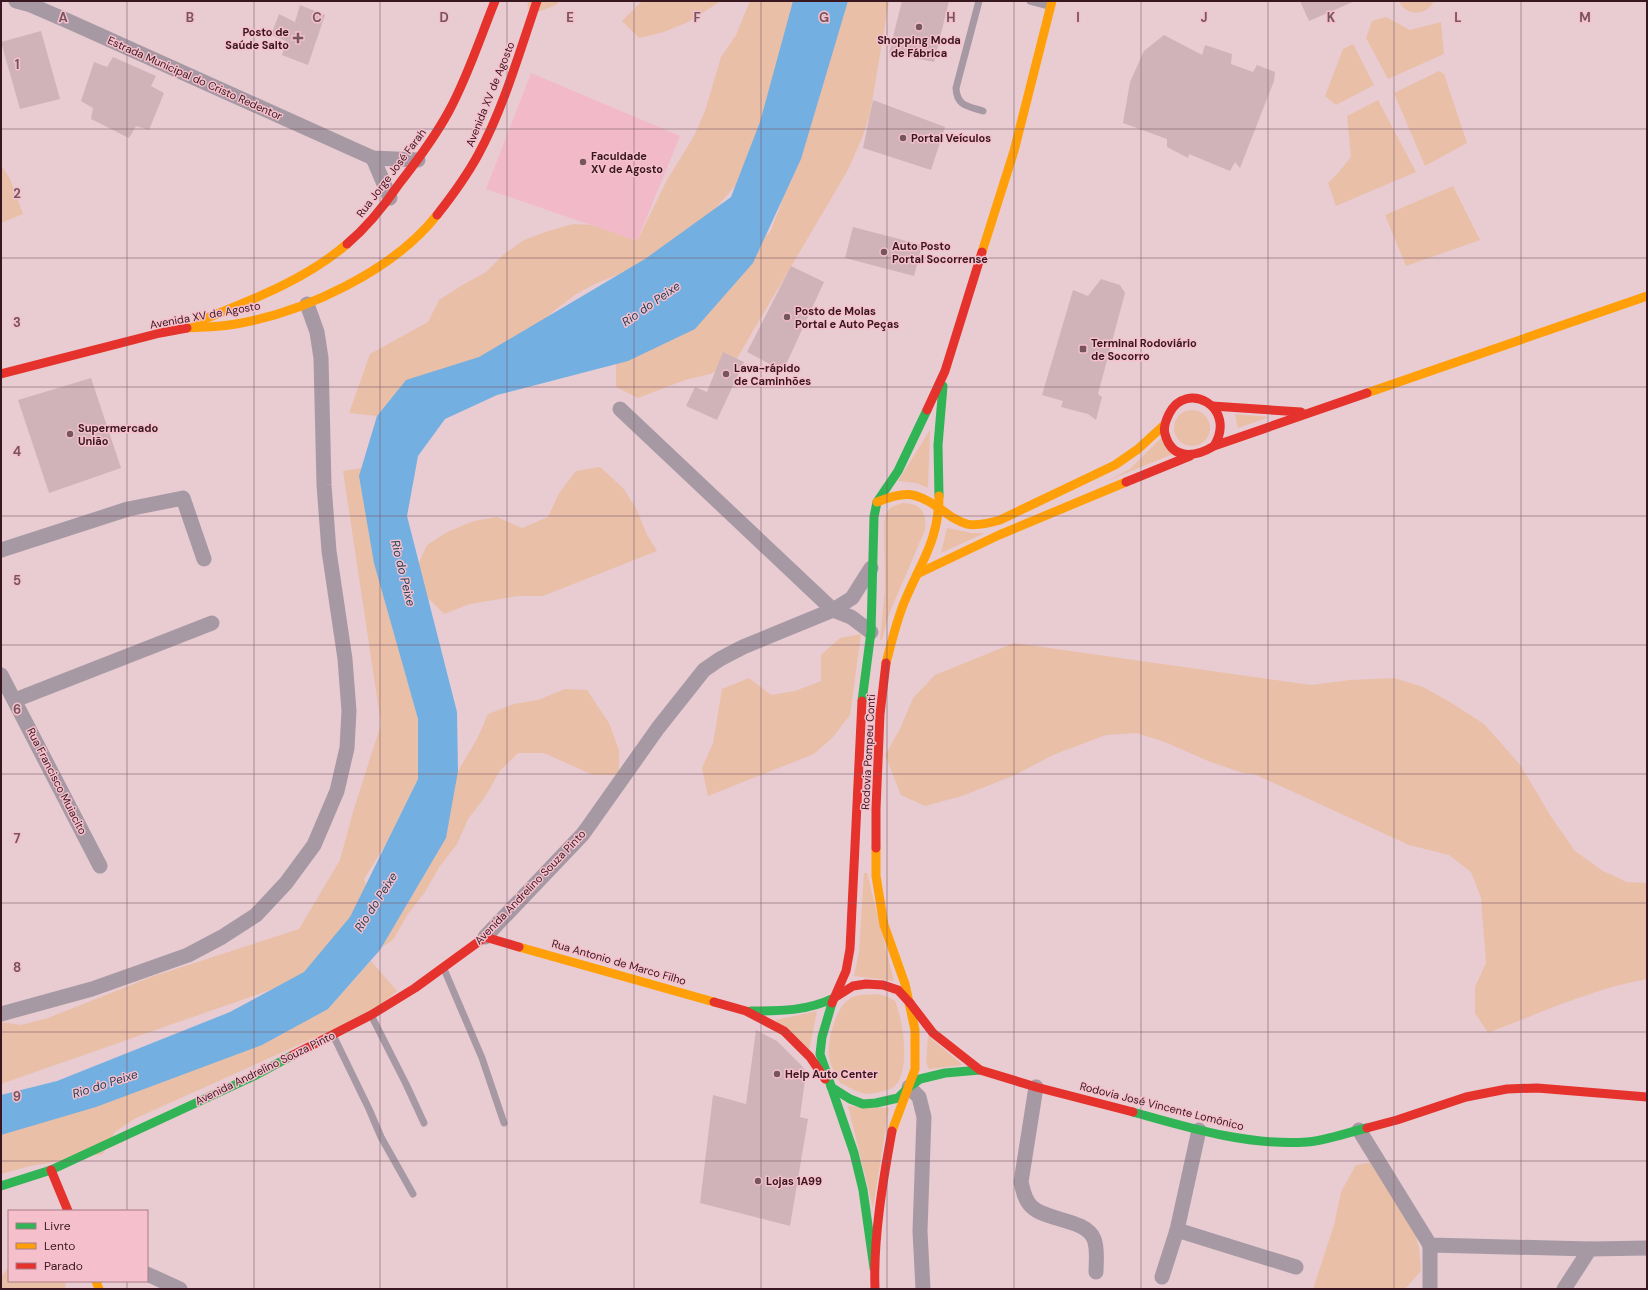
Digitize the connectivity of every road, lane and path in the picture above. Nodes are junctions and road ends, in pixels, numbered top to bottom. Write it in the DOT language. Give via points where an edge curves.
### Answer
graph roads {
  1 [pos="16,1"];
  2 [pos="495,1"];
  3 [pos="537,1"];
  4 [pos="979,1"];
  5 [pos="1030,1"];
  6 [pos="1052,4"];
  7 [pos="983,110"];
  8 [pos="373,158"];
  9 [pos="418,160"];
  10 [pos="390,198"];
  11 [pos="297,277"];
  12 [pos="303,294"];
  13 [pos="1647,296"];
  14 [pos="176,330"];
  15 [pos="945,371"];
  16 [pos="1,374"];
  17 [pos="1212,406"];
  18 [pos="620,409"];
  19 [pos="1314,412"];
  20 [pos="1163,426"];
  21 [pos="1214,446"];
  22 [pos="1190,456"];
  23 [pos="877,502"];
  24 [pos="939,508"];
  25 [pos="1,550"];
  26 [pos="204,559"];
  27 [pos="873,565"];
  28 [pos="917,574"];
  29 [pos="833,610"];
  30 [pos="212,623"];
  31 [pos="870,632"];
  32 [pos="1,675"];
  33 [pos="15,700"];
  34 [pos="100,866"];
  35 [pos="485,937"];
  36 [pos="444,969"];
  37 [pos="834,998"];
  38 [pos="910,1003"];
  39 [pos="746,1011"];
  40 [pos="1,1014"];
  41 [pos="371,1015"];
  42 [pos="333,1035"];
  43 [pos="980,1070"];
  44 [pos="909,1087"];
  45 [pos="1036,1087"];
  46 [pos="831,1088"];
  47 [pos="1647,1097"];
  48 [pos="424,1123"];
  49 [pos="504,1123"];
  50 [pos="1199,1130"];
  51 [pos="1359,1130"];
  52 [pos="51,1170"];
  53 [pos="1,1186"];
  54 [pos="413,1194"];
  55 [pos="68,1210"];
  56 [pos="1177,1230"];
  57 [pos="1430,1245"];
  58 [pos="1647,1248"];
  59 [pos="1590,1249"];
  60 [pos="1296,1267"];
  61 [pos="874,1268"];
  62 [pos="1096,1272"];
  63 [pos="148,1274"];
  64 [pos="1162,1277"];
  65 [pos="180,1289"];
  66 [pos="874,1289"];
  67 [pos="923,1289"];
  68 [pos="1430,1289"];
  69 [pos="1564,1289"];
  1 -- 8 [label="street, Estrada Municipal do Cristo Redentor" via="68,21"];
  2 -- 9 [label="street, Rua Jorge José Farah" via="460,89"];
  3 -- 12 [label="street, Avenida XV de Agosto" via="491,129 478,155 445,205 401,252 376,270 346,286"];
  4 -- 7 [label="lane" via="956,94 964,105"];
  5 -- 6 [label="lane"];
  6 -- 15 [label="street" via="1014,151"];
  8 -- 9 [label="street, Estrada Municipal do Cristo Redentor"];
  8 -- 10 [label="street"];
  9 -- 10 [label="street, Rua Jorge José Farah"];
  10 -- 11 [label="street, Rua Jorge José Farah" via="347,245"];
  11 -- 12 [label="street"];
  11 -- 14 [label="street, Rua Jorge José Farah"];
  12 -- 14 [label="street, Avenida XV de Agosto" via="266,317 236,324"];
  12 -- 40 [label="street" via="317,332 322,358 324,485 329,551 345,659 349,711 347,748 337,791 314,845 286,883 256,915 228,934 188,955 92,989"];
  13 -- 19 [label="street"];
  14 -- 16 [label="street, Avenida XV de Agosto"];
  15 -- 23 [label="street" via="898,471"];
  15 -- 24 [label="street, Rodovia Pompeu Conti" via="938,446"];
  17 -- 19 [label="street"];
  17 -- 20 [label="street" via="1194,398 1184,399 1172,407"];
  17 -- 21 [label="street" via="1221,422 1219,439"];
  18 -- 29 [label="street"];
  19 -- 21 [label="street"];
  20 -- 22 [label="street" via="1170,446 1179,453"];
  20 -- 24 [label="street" via="1138,449 1110,469 1000,520 983,525 972,524 957,521"];
  21 -- 22 [label="street" via="1198,456"];
  22 -- 28 [label="street" via="999,535"];
  23 -- 24 [label="street" via="896,494 914,493 928,499"];
  23 -- 27 [label="street, Rodovia Pompeu Conti" via="872,533"];
  24 -- 28 [label="street, Rodovia Pompeu Conti" via="931,546"];
  25 -- 26 [label="street" via="128,509 183,498"];
  27 -- 29 [label="street, Avenida Andrelino Souza Pinto" via="852,598"];
  27 -- 31 [label="street, Rodovia Pompeu Conti"];
  28 -- 38 [label="street, Rodovia Pompeu Conti" via="905,599 885,668 880,714 876,809 876,876 879,903"];
  29 -- 31 [label="street" via="851,617"];
  29 -- 35 [label="street, Avenida Andrelino Souza Pinto" via="743,647 720,658 704,670 662,723 583,834"];
  30 -- 33 [label="street"];
  31 -- 37 [label="street, Rodovia Pompeu Conti" via="861,709 850,949 846,971"];
  32 -- 33 [label="street, Rua Francisco Muiacito"];
  33 -- 34 [label="street, Rua Francisco Muiacito"];
  35 -- 36 [label="street, Avenida Andrelino Souza Pinto"];
  35 -- 39 [label="street, Rua Antonio de Marco Filho"];
  36 -- 41 [label="street, Avenida Andrelino Souza Pinto"];
  36 -- 49 [label="lane" via="482,1058"];
  37 -- 38 [label="street" via="853,986 883,985 898,990"];
  37 -- 39 [label="street, Rua Antonio de Marco Filho" via="800,1010"];
  37 -- 46 [label="street" via="822,1037 820,1054"];
  38 -- 43 [label="street, Rodovia José Vincente Lomônico" via="933,1033"];
  38 -- 44 [label="street" via="916,1030 916,1049 915,1069"];
  39 -- 46 [label="street, Rua Antonio de Marco Filho" via="789,1035 810,1057"];
  41 -- 42 [label="street, Avenida Andrelino Souza Pinto"];
  41 -- 48 [label="lane"];
  42 -- 52 [label="street, Avenida Andrelino Souza Pinto" via="254,1076"];
  42 -- 54 [label="lane" via="381,1137"];
  43 -- 44 [label="street, Rodovia José Vincente Lomônico" via="945,1073 920,1079"];
  43 -- 45 [label="street, Rodovia José Vincente Lomônico"];
  44 -- 46 [label="street" via="898,1098 863,1104"];
  44 -- 61 [label="street" via="892,1132"];
  44 -- 67 [label="street" via="919,1098 924,1117 920,1231"];
  45 -- 50 [label="street, Rodovia José Vincente Lomônico"];
  45 -- 62 [label="street" via="1021,1182 1024,1195 1031,1207 1090,1232 1096,1247"];
  46 -- 61 [label="street" via="854,1153 863,1190"];
  47 -- 51 [label="street, Rodovia José Vincente Lomônico" via="1537,1088 1507,1089 1466,1097"];
  50 -- 51 [label="street, Rodovia José Vincente Lomônico" via="1276,1143 1309,1142"];
  50 -- 56 [label="street"];
  51 -- 57 [label="street"];
  52 -- 53 [label="street, Avenida Andrelino Souza Pinto"];
  52 -- 55 [label="street"];
  56 -- 60 [label="street"];
  56 -- 64 [label="street"];
  57 -- 59 [label="street"];
  57 -- 68 [label="street"];
  58 -- 59 [label="street"];
  59 -- 69 [label="street"];
  61 -- 66 [label="street"];
  63 -- 65 [label="street"];
}
